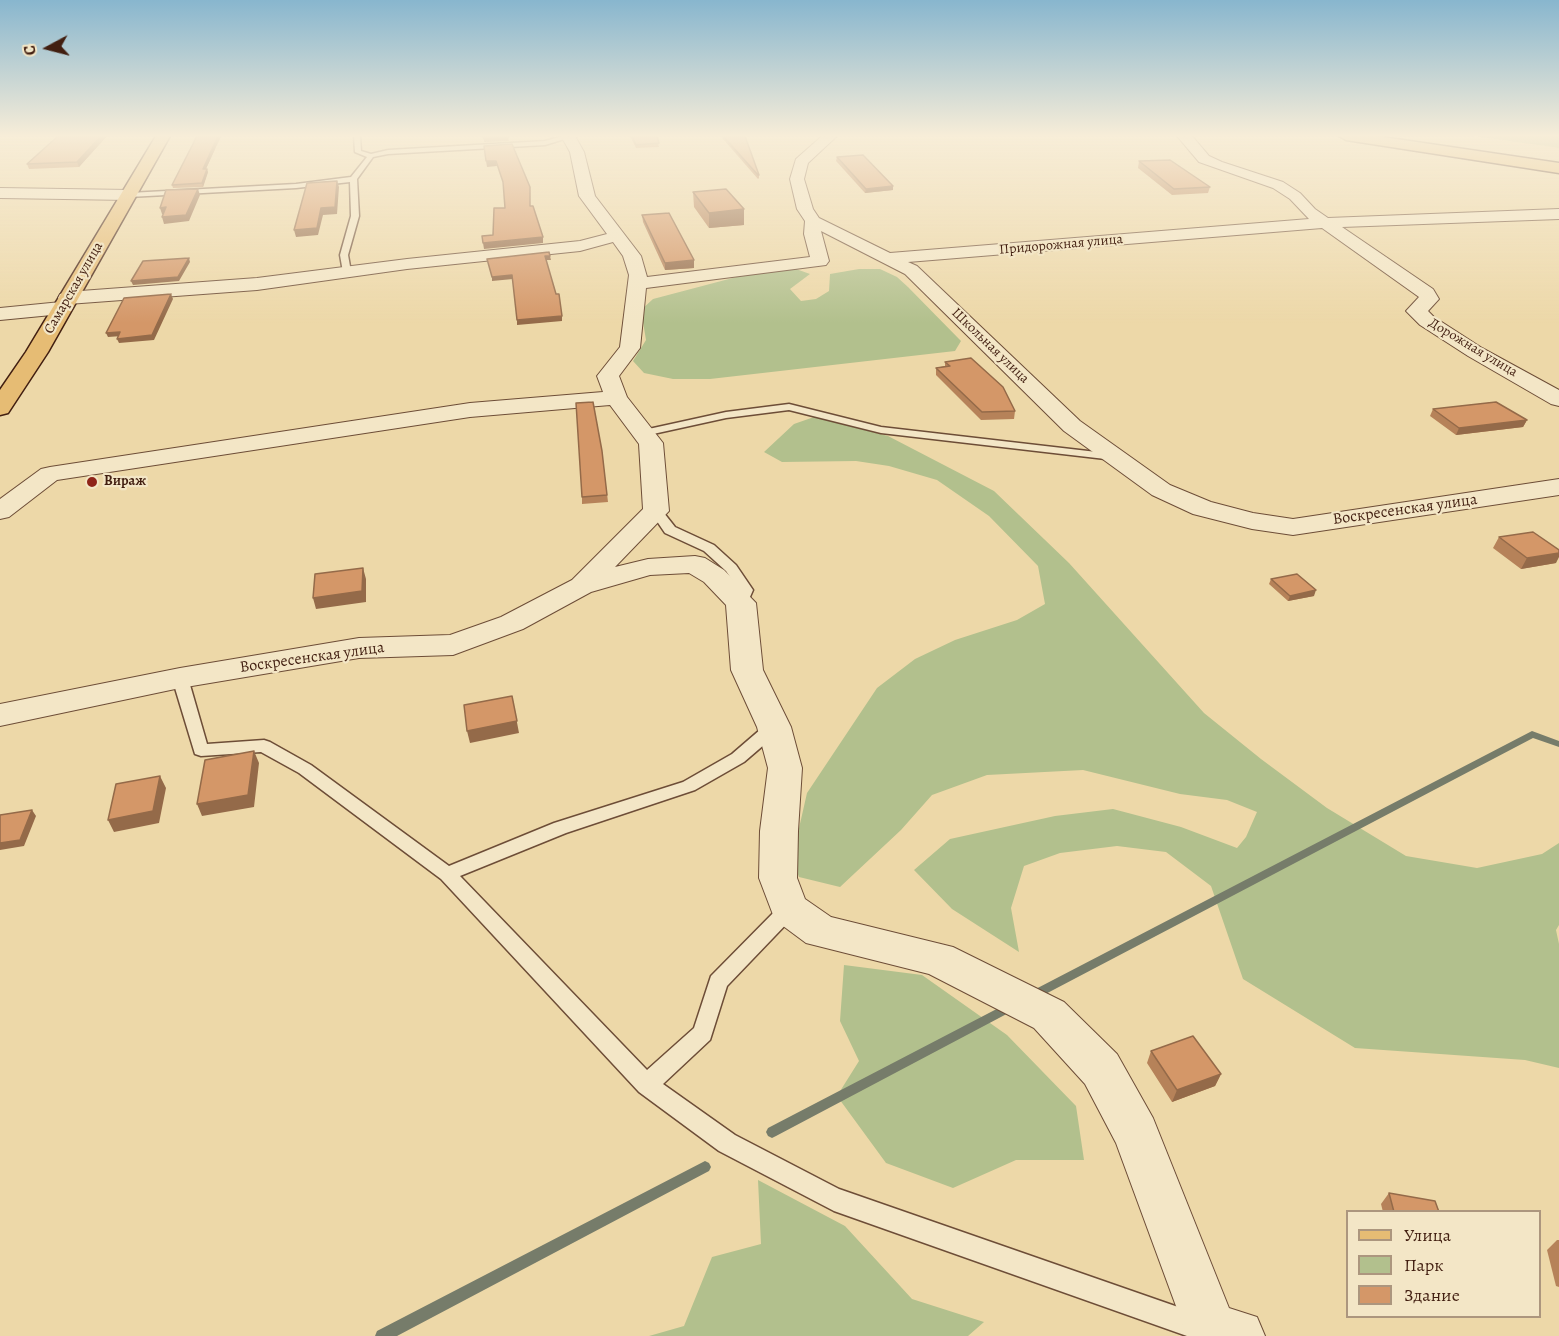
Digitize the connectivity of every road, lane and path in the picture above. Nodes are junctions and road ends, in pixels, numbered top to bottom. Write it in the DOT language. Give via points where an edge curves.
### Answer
graph roads {
  1 [pos="127,198"];
  2 [pos="354,198"];
  3 [pos="589,198"];
  4 [pos="802,198"];
  5 [pos="1297,198"];
  6 [pos="1559,214"];
  7 [pos="813,221"];
  8 [pos="1325,223"];
  9 [pos="618,236"];
  10 [pos="887,258"];
  11 [pos="347,272"];
  12 [pos="637,284"];
  13 [pos="65,303"];
  14 [pos="0,314"];
  15 [pos="616,398"];
  16 [pos="1559,399"];
  17 [pos="0,408"];
  18 [pos="644,433"];
  19 [pos="1114,457"];
  20 [pos="1559,488"];
  21 [pos="0,511"];
  22 [pos="656,511"];
  23 [pos="1252,521"];
  24 [pos="581,586"];
  25 [pos="741,603"];
  26 [pos="180,678"];
  27 [pos="0,716"];
  28 [pos="774,727"];
  29 [pos="447,874"];
  30 [pos="789,909"];
  31 [pos="647,1085"];
  32 [pos="1225,1334"];
  1 -- 13 [label="main road, Самарская улица"];
  2 -- 11 [label="lane" via="355,216 344,255"];
  3 -- 9 [label="street"];
  4 -- 7 [label="street"];
  5 -- 8 [label="street, Дорожная улица"];
  6 -- 8 [label="street, Придорожная улица"];
  7 -- 10 [label="street, Школьная улица"];
  7 -- 12 [label="street" via="812,234 820,261"];
  8 -- 10 [label="street, Придорожная улица"];
  8 -- 16 [label="street, Дорожная улица" via="1426,293 1430,299 1416,311 1427,321"];
  9 -- 11 [label="street" via="580,246"];
  9 -- 12 [label="street" via="632,256"];
  10 -- 19 [label="street, Школьная улица" via="910,270 1072,426"];
  11 -- 13 [label="street"];
  12 -- 15 [label="street" via="630,348 609,376"];
  13 -- 14 [label="street"];
  13 -- 17 [label="main road, Самарская улица"];
  15 -- 18 [label="street"];
  15 -- 21 [label="street" via="470,410 50,474"];
  18 -- 19 [label="lane" via="726,415 789,407 880,430"];
  18 -- 22 [label="street" via="651,443"];
  19 -- 23 [label="street, Школьная улица" via="1161,490 1202,508"];
  20 -- 23 [label="street, Воскресенская улица" via="1293,526"];
  22 -- 24 [label="street"];
  22 -- 25 [label="lane" via="670,530 709,548 731,568 746,590"];
  24 -- 25 [label="street, Воскресенская улица" via="648,567 694,564 714,576"];
  24 -- 26 [label="street, Воскресенская улица" via="512,623 453,645 359,648"];
  25 -- 28 [label="street" via="747,670"];
  26 -- 27 [label="street, Воскресенская улица"];
  26 -- 29 [label="lane" via="201,750 264,747 305,769"];
  28 -- 29 [label="lane" via="738,758 688,786 560,828"];
  28 -- 30 [label="street" via="785,768 778,878"];
  29 -- 31 [label="lane"];
  30 -- 31 [label="lane" via="718,982 703,1033"];
  30 -- 32 [label="street" via="820,931 938,959 1048,1015 1101,1069 1136,1134"];
  31 -- 32 [label="lane" via="727,1143 834,1199"];
}
